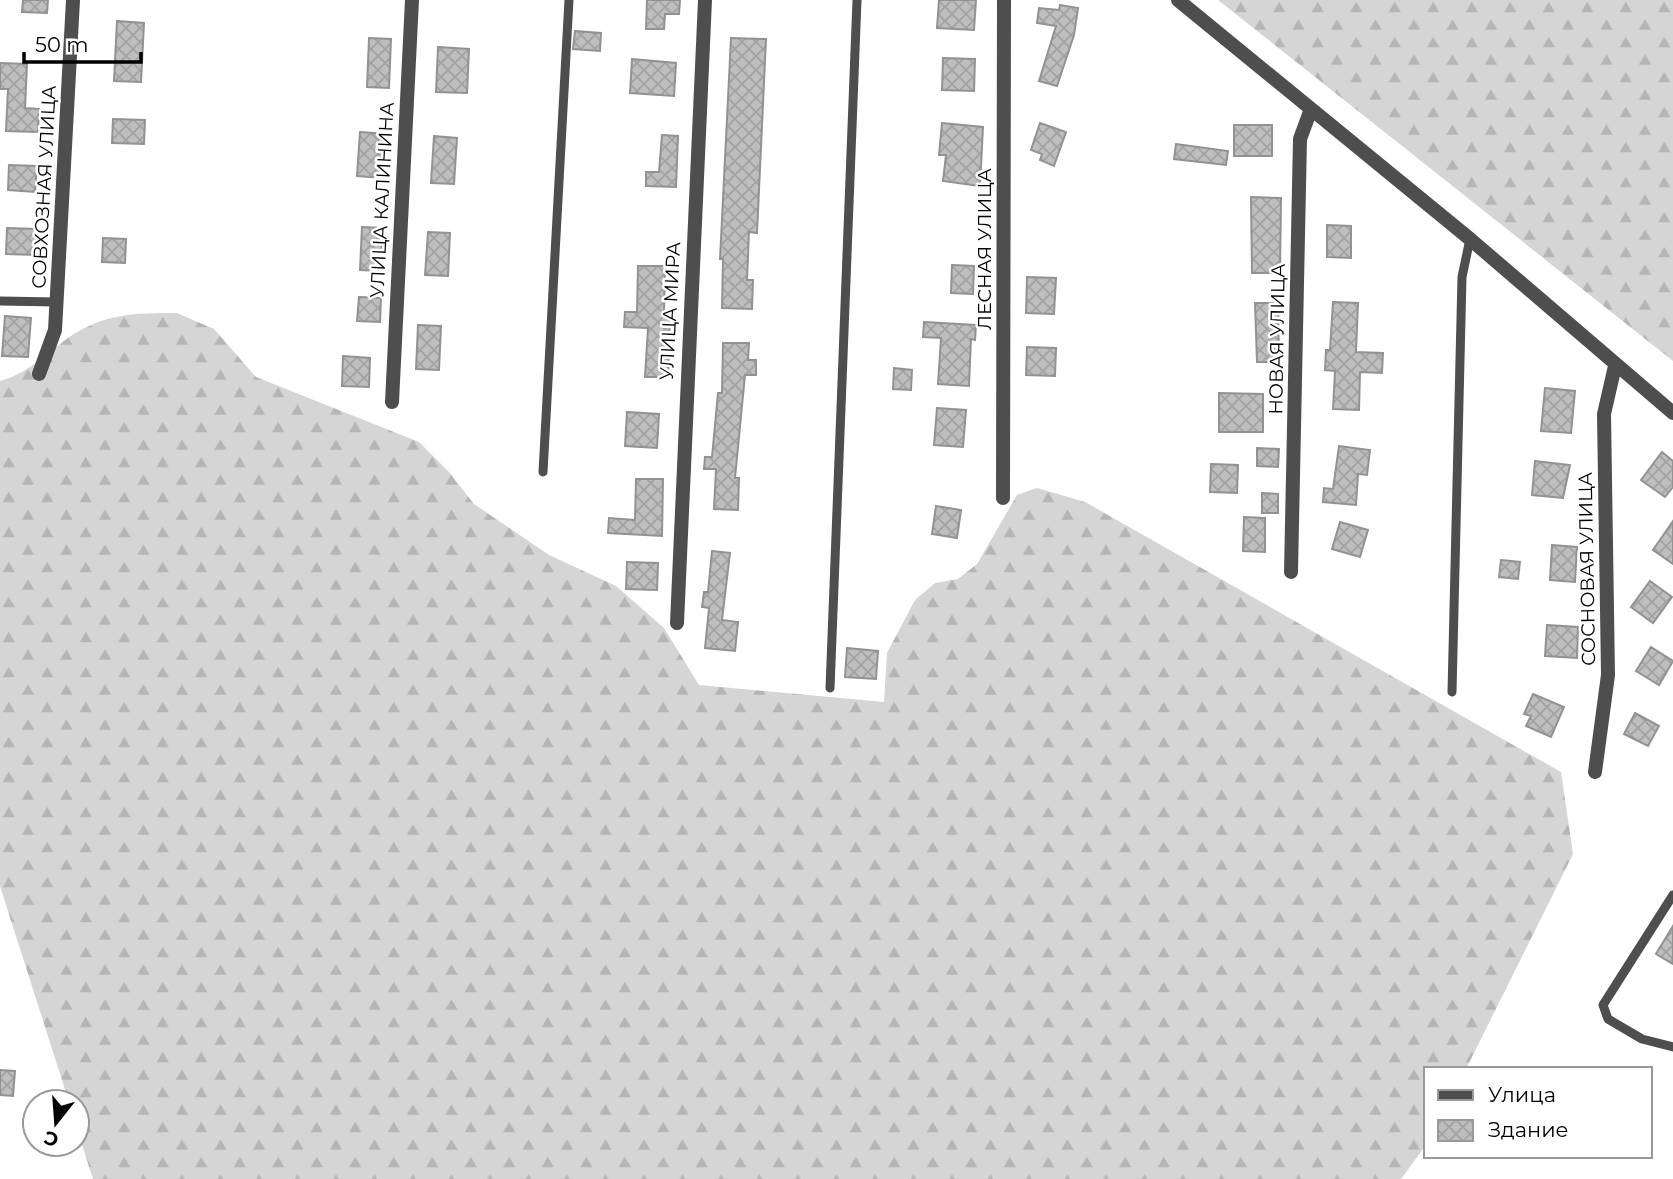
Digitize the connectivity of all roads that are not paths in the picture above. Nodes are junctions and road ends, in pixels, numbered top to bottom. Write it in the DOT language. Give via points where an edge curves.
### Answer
graph roads {
  1 [pos="73,0"];
  2 [pos="412,0"];
  3 [pos="569,0"];
  4 [pos="705,0"];
  5 [pos="857,0"];
  6 [pos="1004,0"];
  7 [pos="1178,0"];
  8 [pos="1311,109"];
  9 [pos="1470,239"];
  10 [pos="0,301"];
  11 [pos="57,302"];
  12 [pos="1615,366"];
  13 [pos="39,374"];
  14 [pos="391,402"];
  15 [pos="1673,413"];
  16 [pos="542,472"];
  17 [pos="1003,498"];
  18 [pos="1291,572"];
  19 [pos="677,623"];
  20 [pos="830,688"];
  21 [pos="1452,692"];
  22 [pos="1595,772"];
  23 [pos="1673,895"];
  24 [pos="1673,1047"];
  1 -- 11 [label="street, СОВХОЗНАЯ УЛИЦА"];
  2 -- 14 [label="street, УЛИЦА КАЛИНИНА"];
  3 -- 16 [label="lane"];
  4 -- 19 [label="street, УЛИЦА МИРА"];
  5 -- 20 [label="lane"];
  6 -- 17 [label="street, ЛЕСНАЯ УЛИЦА"];
  7 -- 8 [label="street"];
  8 -- 9 [label="street"];
  8 -- 18 [label="street, НОВАЯ УЛИЦА" via="1300,139"];
  9 -- 12 [label="street"];
  9 -- 21 [label="lane" via="1462,277"];
  10 -- 11 [label="lane"];
  11 -- 13 [label="street, СОВХОЗНАЯ УЛИЦА" via="55,330"];
  12 -- 15 [label="street"];
  12 -- 22 [label="street, СОСНОВАЯ УЛИЦА" via="1604,414 1608,675"];
  23 -- 24 [label="lane" via="1603,1005 1608,1019 1642,1039"];
}
